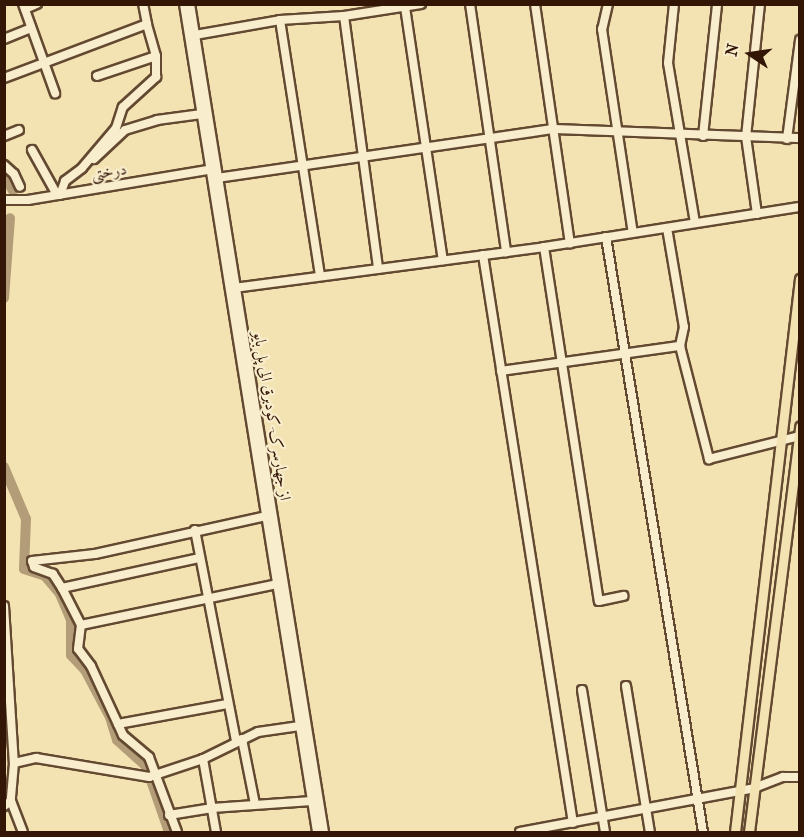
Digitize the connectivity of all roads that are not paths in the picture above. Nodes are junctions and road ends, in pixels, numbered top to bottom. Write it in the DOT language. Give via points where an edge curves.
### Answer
graph roads {
  1 [pos="37,4"];
  2 [pos="143,4"];
  3 [pos="184,4"];
  4 [pos="190,4"];
  5 [pos="421,4"];
  6 [pos="470,4"];
  7 [pos="535,4"];
  8 [pos="609,4"];
  9 [pos="674,4"];
  10 [pos="717,4"];
  11 [pos="760,4"];
  12 [pos="24,7"];
  13 [pos="405,7"];
  14 [pos="344,16"];
  15 [pos="280,20"];
  16 [pos="147,24"];
  17 [pos="32,28"];
  18 [pos="195,35"];
  19 [pos="4,39"];
  20 [pos="800,40"];
  21 [pos="156,56"];
  22 [pos="44,62"];
  23 [pos="97,76"];
  24 [pos="4,78"];
  25 [pos="56,93"];
  26 [pos="202,114"];
  27 [pos="552,129"];
  28 [pos="19,130"];
  29 [pos="615,130"];
  30 [pos="681,135"];
  31 [pos="4,136"];
  32 [pos="703,136"];
  33 [pos="490,137"];
  34 [pos="746,137"];
  35 [pos="800,138"];
  36 [pos="788,139"];
  37 [pos="426,146"];
  38 [pos="101,147"];
  39 [pos="32,150"];
  40 [pos="363,156"];
  41 [pos="302,164"];
  42 [pos="4,165"];
  43 [pos="214,169"];
  44 [pos="216,178"];
  45 [pos="20,187"];
  46 [pos="61,194"];
  47 [pos="4,200"];
  48 [pos="800,207"];
  49 [pos="757,214"];
  50 [pos="695,224"];
  51 [pos="667,228"];
  52 [pos="633,233"];
  53 [pos="606,237"];
  54 [pos="570,243"];
  55 [pos="544,247"];
  56 [pos="507,252"];
  57 [pos="483,255"];
  58 [pos="443,260"];
  59 [pos="378,269"];
  60 [pos="320,276"];
  61 [pos="800,279"];
  62 [pos="234,288"];
  63 [pos="680,346"];
  64 [pos="624,352"];
  65 [pos="562,363"];
  66 [pos="501,371"];
  67 [pos="800,426"];
  68 [pos="799,436"];
  69 [pos="780,444"];
  70 [pos="266,516"];
  71 [pos="195,530"];
  72 [pos="200,558"];
  73 [pos="277,584"];
  74 [pos="62,588"];
  75 [pos="623,596"];
  76 [pos="205,597"];
  77 [pos="4,606"];
  78 [pos="81,625"];
  79 [pos="626,686"];
  80 [pos="582,690"];
  81 [pos="227,704"];
  82 [pos="118,724"];
  83 [pos="300,726"];
  84 [pos="239,740"];
  85 [pos="203,759"];
  86 [pos="14,763"];
  87 [pos="154,776"];
  88 [pos="800,777"];
  89 [pos="754,788"];
  90 [pos="739,791"];
  91 [pos="699,799"];
  92 [pos="312,801"];
  93 [pos="8,803"];
  94 [pos="255,804"];
  95 [pos="212,808"];
  96 [pos="646,810"];
  97 [pos="169,815"];
  98 [pos="603,818"];
  99 [pos="573,823"];
  100 [pos="557,829"];
  101 [pos="23,832"];
  102 [pos="177,832"];
  103 [pos="216,832"];
  104 [pos="317,832"];
  105 [pos="324,832"];
  106 [pos="520,832"];
  107 [pos="605,832"];
  108 [pos="650,832"];
  109 [pos="703,832"];
  110 [pos="735,832"];
  111 [pos="749,832"];
  1 -- 12 [label="street"];
  2 -- 16 [label="street"];
  3 -- 26 [label="street, از جهارسرک-کودبرق الی پل بایو"];
  4 -- 18 [label="street, از جهارسرک-کودبرق الی پل بایو"];
  5 -- 13 [label="street"];
  6 -- 33 [label="street"];
  7 -- 27 [label="street"];
  8 -- 29 [label="street" via="602,29"];
  9 -- 30 [label="street" via="668,63"];
  10 -- 32 [label="street"];
  11 -- 34 [label="street"];
  12 -- 17 [label="street"];
  13 -- 14 [label="street"];
  13 -- 37 [label="street"];
  14 -- 15 [label="street"];
  14 -- 40 [label="street"];
  15 -- 18 [label="street"];
  15 -- 41 [label="street"];
  16 -- 21 [label="street"];
  16 -- 22 [label="street"];
  17 -- 19 [label="street"];
  17 -- 22 [label="street"];
  18 -- 43 [label="street, از جهارسرک-کودبرق الی پل بایو"];
  20 -- 36 [label="street"];
  21 -- 23 [label="street"];
  21 -- 38 [label="street" via="153,82 123,107 116,128"];
  22 -- 24 [label="street"];
  22 -- 25 [label="street"];
  26 -- 38 [label="street" via="157,120 125,130"];
  26 -- 43 [label="street, از جهارسرک-کودبرق الی پل بایو"];
  27 -- 29 [label="street"];
  27 -- 33 [label="street"];
  27 -- 54 [label="street"];
  28 -- 31 [label="street"];
  29 -- 30 [label="street"];
  29 -- 52 [label="street"];
  30 -- 32 [label="street"];
  30 -- 50 [label="street"];
  32 -- 34 [label="street"];
  33 -- 37 [label="street"];
  33 -- 56 [label="street"];
  34 -- 36 [label="street"];
  34 -- 49 [label="street"];
  35 -- 36 [label="street"];
  37 -- 40 [label="street"];
  37 -- 58 [label="street"];
  38 -- 46 [label="street" via="65,182"];
  39 -- 46 [label="street"];
  40 -- 41 [label="street"];
  40 -- 59 [label="street"];
  41 -- 44 [label="street"];
  41 -- 60 [label="street"];
  42 -- 45 [label="street"];
  43 -- 44 [label="street, از جهارسرک-کودبرق الی پل بایو"];
  43 -- 46 [label="street, درختی"];
  44 -- 62 [label="street, از جهارسرک-کودبرق الی پل بایو"];
  46 -- 47 [label="street, درختی"];
  48 -- 49 [label="street"];
  49 -- 50 [label="street"];
  50 -- 51 [label="street"];
  51 -- 52 [label="street"];
  51 -- 63 [label="street" via="684,327"];
  52 -- 53 [label="street"];
  53 -- 54 [label="street"];
  53 -- 64 [label="street"];
  54 -- 55 [label="street"];
  55 -- 56 [label="street"];
  55 -- 65 [label="street"];
  56 -- 57 [label="street"];
  57 -- 58 [label="street"];
  57 -- 66 [label="street"];
  58 -- 59 [label="street"];
  59 -- 60 [label="street"];
  60 -- 62 [label="street"];
  61 -- 69 [label="main road"];
  62 -- 70 [label="street, از جهارسرک-کودبرق الی پل بایو"];
  62 -- 105 [label="street, از جهارسرک-کودبرق الی پل بایو"];
  63 -- 64 [label="street"];
  63 -- 69 [label="street" via="709,459"];
  64 -- 65 [label="street"];
  64 -- 91 [label="street"];
  65 -- 66 [label="street"];
  65 -- 75 [label="street" via="599,601"];
  66 -- 99 [label="street"];
  67 -- 68 [label="main road"];
  68 -- 69 [label="street"];
  68 -- 89 [label="main road"];
  69 -- 90 [label="main road"];
  70 -- 71 [label="street"];
  70 -- 73 [label="street, از جهارسرک-کودبرق الی پل بایو"];
  71 -- 72 [label="street"];
  71 -- 74 [label="street" via="95,554 32,561 34,567 53,574"];
  72 -- 74 [label="street"];
  72 -- 76 [label="street"];
  73 -- 76 [label="street"];
  73 -- 83 [label="street, از جهارسرک-کودبرق الی پل بایو"];
  74 -- 78 [label="street"];
  76 -- 78 [label="street"];
  76 -- 81 [label="street"];
  77 -- 86 [label="street"];
  78 -- 82 [label="street" via="78,649 92,666"];
  79 -- 96 [label="street"];
  80 -- 98 [label="street"];
  81 -- 82 [label="street"];
  81 -- 84 [label="street"];
  82 -- 87 [label="street" via="123,735 149,757"];
  83 -- 84 [label="street"];
  83 -- 92 [label="street, از جهارسرک-کودبرق الی پل بایو"];
  84 -- 85 [label="street"];
  84 -- 94 [label="street"];
  85 -- 87 [label="street"];
  85 -- 95 [label="street"];
  86 -- 87 [label="street" via="36,758"];
  86 -- 93 [label="street"];
  87 -- 97 [label="street"];
  88 -- 89 [label="street" via="783,777"];
  89 -- 90 [label="street"];
  89 -- 111 [label="main road"];
  90 -- 91 [label="street"];
  90 -- 110 [label="main road"];
  91 -- 96 [label="street"];
  91 -- 109 [label="street"];
  92 -- 94 [label="street"];
  92 -- 104 [label="street, از جهارسرک-کودبرق الی پل بایو"];
  93 -- 101 [label="street"];
  94 -- 95 [label="street"];
  95 -- 97 [label="street"];
  95 -- 103 [label="street"];
  96 -- 98 [label="street"];
  96 -- 108 [label="street"];
  97 -- 102 [label="street"];
  98 -- 99 [label="street"];
  98 -- 107 [label="street"];
  99 -- 100 [label="street"];
  100 -- 106 [label="street"];
}
